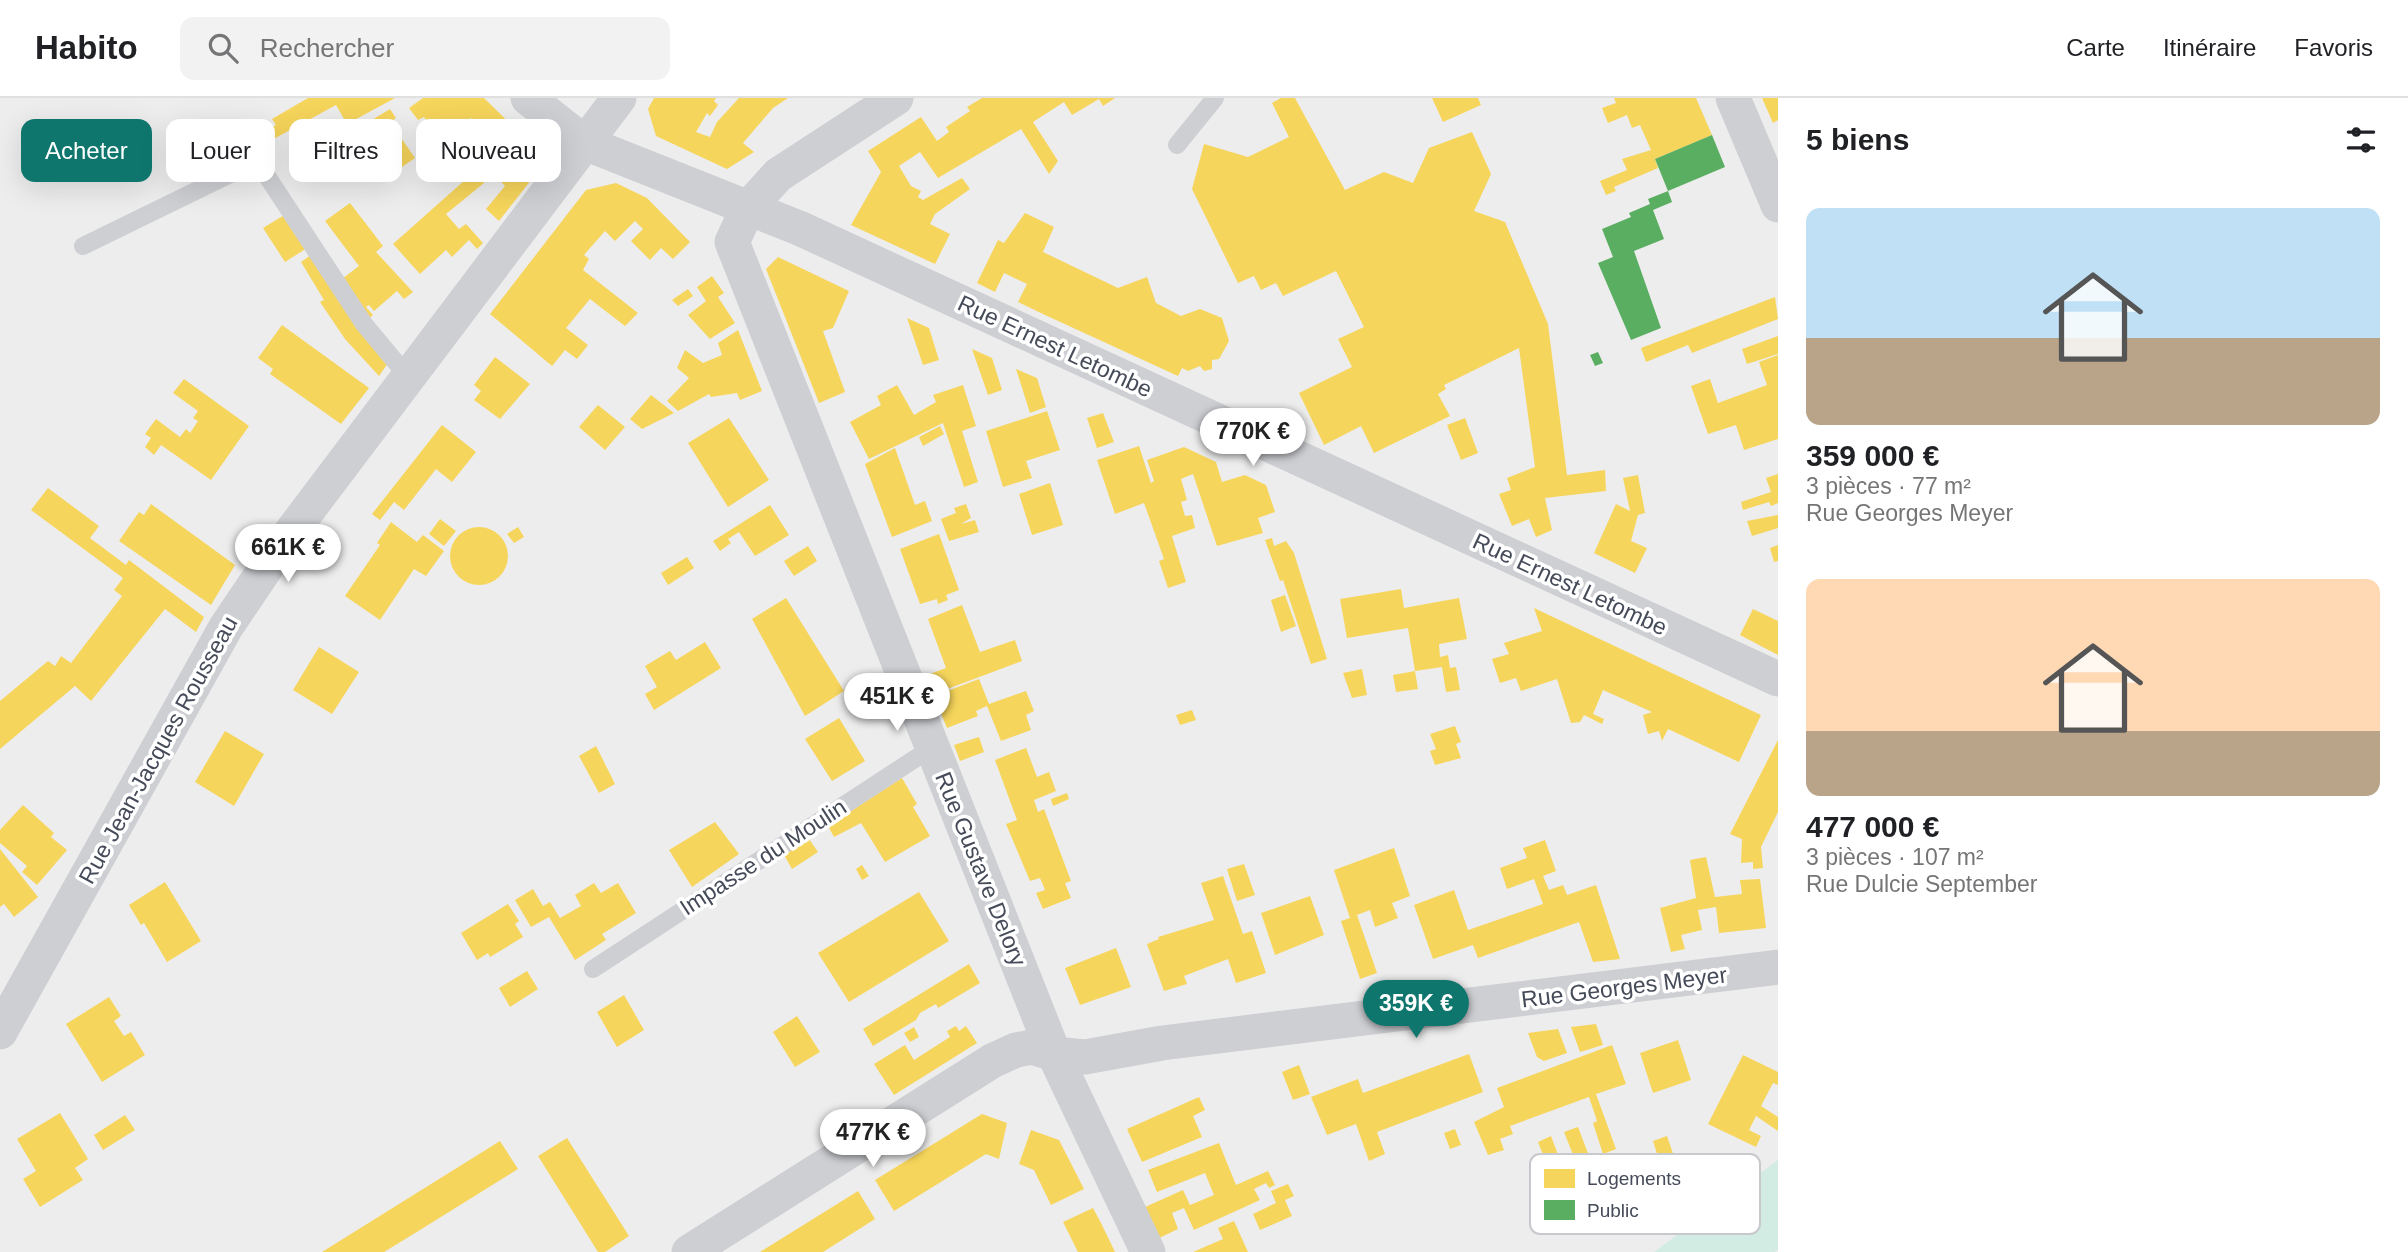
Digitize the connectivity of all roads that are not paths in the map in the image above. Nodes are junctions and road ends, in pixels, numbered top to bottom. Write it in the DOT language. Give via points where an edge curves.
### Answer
graph roads {
  1 [pos="528,98"];
  2 [pos="619,98"];
  3 [pos="896,98"];
  4 [pos="1215,98"];
  5 [pos="1733,98"];
  6 [pos="585,143"];
  7 [pos="1177,145"];
  8 [pos="1778,205"];
  9 [pos="748,208"];
  10 [pos="83,246"];
  11 [pos="409,378"];
  12 [pos="1778,680"];
  13 [pos="933,747"];
  14 [pos="1778,967"];
  15 [pos="593,969"];
  16 [pos="0,1032"];
  17 [pos="1054,1054"];
  18 [pos="689,1252"];
  19 [pos="1148,1252"];
  1 -- 6 [label="street, Rue Ernest Letombe"];
  2 -- 6 [label="street, Rue Jean-Jacques Rousseau"];
  3 -- 9 [label="street, Rue Gustave Delory" via="778,175"];
  4 -- 7 [label="lane"];
  5 -- 8 [label="street"];
  6 -- 9 [label="street, Rue Ernest Letombe"];
  6 -- 11 [label="street, Rue Jean-Jacques Rousseau"];
  9 -- 12 [label="street, Rue Ernest Letombe"];
  9 -- 13 [label="street, Rue Gustave Delory" via="732,242"];
  10 -- 11 [label="lane" via="257,161 364,324"];
  11 -- 16 [label="street, Rue Jean-Jacques Rousseau" via="280,547 226,627"];
  13 -- 15 [label="lane, Impasse du Moulin"];
  13 -- 17 [label="street, Rue Gustave Delory"];
  14 -- 17 [label="street, Rue Georges Meyer" via="1163,1043 1085,1057"];
  17 -- 18 [label="street, Rue Georges Meyer" via="1032,1047 992,1061"];
  17 -- 19 [label="street, Rue Gustave Delory"];
}
